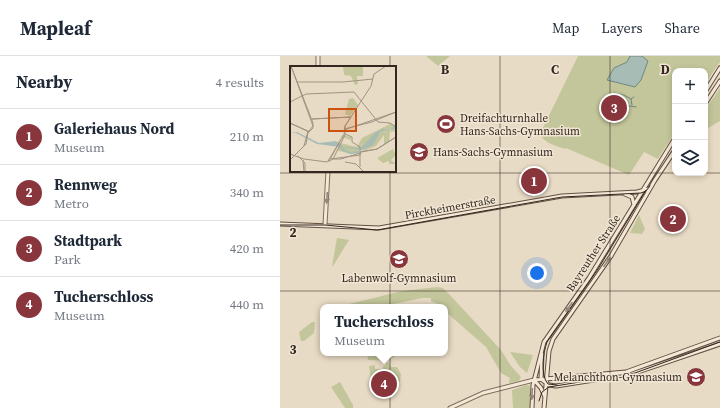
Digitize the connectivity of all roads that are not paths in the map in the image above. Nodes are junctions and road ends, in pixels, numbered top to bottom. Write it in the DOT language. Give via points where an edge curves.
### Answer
graph roads {
  1 [pos="720,68"];
  2 [pos="720,81"];
  3 [pos="708,87"];
  4 [pos="708,99"];
  5 [pos="674,140"];
  6 [pos="672,154"];
  7 [pos="328,172"];
  8 [pos="649,189"];
  9 [pos="643,192"];
  10 [pos="624,193"];
  11 [pos="645,197"];
  12 [pos="634,207"];
  13 [pos="280,224"];
  14 [pos="325,225"];
  15 [pos="720,338"];
  16 [pos="720,344"];
  17 [pos="542,347"];
  18 [pos="547,379"];
  19 [pos="534,380"];
  20 [pos="541,380"];
  21 [pos="547,384"];
  22 [pos="545,398"];
  23 [pos="450,408"];
  24 [pos="532,408"];
  25 [pos="544,408"];
  1 -- 3 [label="main road"];
  2 -- 4 [label="main road"];
  5 -- 9 [label="main road, Bayreuther Straße"];
  6 -- 8 [label="main road, Bayreuther Straße"];
  7 -- 14 [label="main road, one-way"];
  8 -- 9 [label="main road, Pirckheimerstraße"];
  8 -- 11 [label="main road, Bayreuther Straße"];
  9 -- 10 [label="main road, Pirckheimerstraße"];
  9 -- 11 [label="main road"];
  9 -- 12 [label="main road, Bayreuther Straße"];
  10 -- 12 [label="main road" via="632,197"];
  10 -- 14 [label="main road, Pirckheimerstraße" via="562,196 379,228"];
  18 -- 11 [label="main road, Bayreuther Straße, one-way" via="548,354 554,337 611,256"];
  12 -- 17 [label="main road, Bayreuther Straße, one-way"];
  13 -- 14 [label="main road, Pirckheimerstraße"];
  15 -- 18 [label="main road" via="628,372"];
  16 -- 21 [label="main road" via="628,375 558,386"];
  17 -- 19 [label="main road, Bayreuther Straße"];
  17 -- 20 [label="main road"];
  18 -- 20 [label="main road"];
  18 -- 21 [label="main road, Bayreuther Straße"];
  19 -- 20 [label="main road"];
  19 -- 22 [label="main road"];
  19 -- 23 [label="main road" via="483,393"];
  19 -- 24 [label="main road, Bayreuther Straße, one-way"];
  20 -- 21 [label="main road"];
  21 -- 22 [label="main road, Bayreuther Straße"];
  22 -- 25 [label="main road, Bayreuther Straße"];
}
